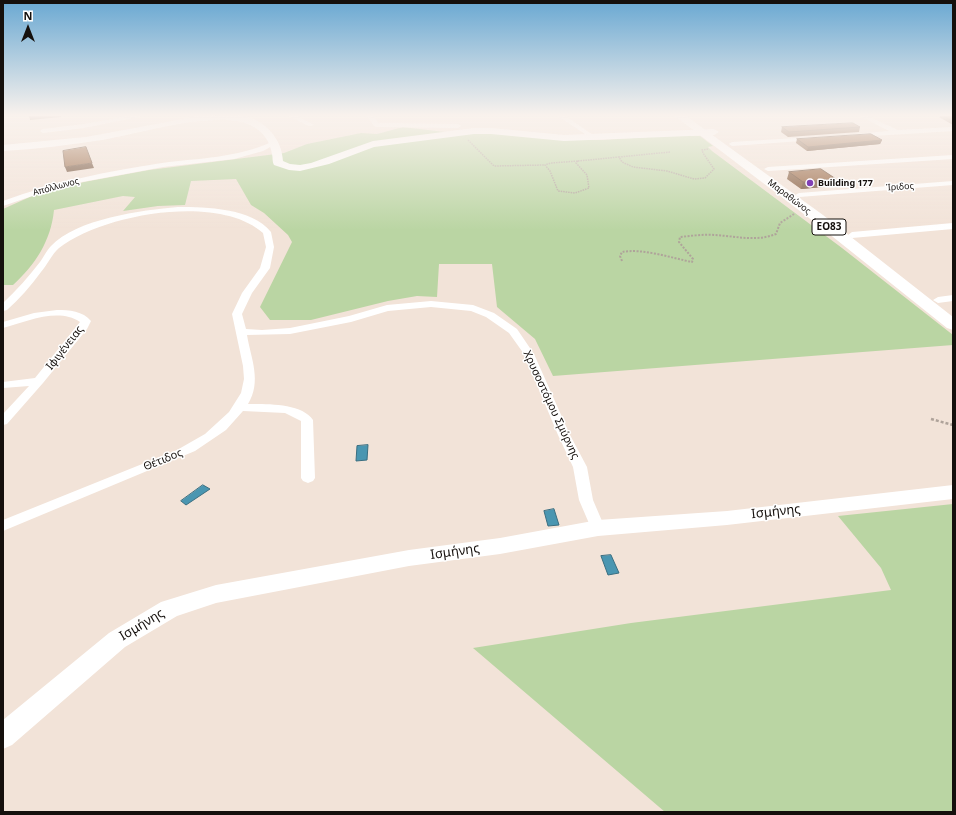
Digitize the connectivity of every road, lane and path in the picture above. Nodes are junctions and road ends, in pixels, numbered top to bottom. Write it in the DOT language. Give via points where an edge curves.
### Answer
graph roads {
  1 [pos="249,154"];
  2 [pos="278,154"];
  3 [pos="342,154"];
  4 [pos="481,154"];
  5 [pos="649,154"];
  6 [pos="705,154"];
  7 [pos="737,154"];
  8 [pos="741,154"];
  9 [pos="619,157"];
  10 [pos="953,157"];
  11 [pos="578,161"];
  12 [pos="545,165"];
  13 [pos="768,169"];
  14 [pos="953,183"];
  15 [pos="800,195"];
  16 [pos="3,204"];
  17 [pos="810,212"];
  18 [pos="953,226"];
  19 [pos="852,235"];
  20 [pos="622,261"];
  21 [pos="953,298"];
  22 [pos="938,300"];
  23 [pos="3,308"];
  24 [pos="953,311"];
  25 [pos="3,325"];
  26 [pos="953,325"];
  27 [pos="241,332"];
  28 [pos="39,381"];
  29 [pos="3,384"];
  30 [pos="239,407"];
  31 [pos="931,419"];
  32 [pos="3,421"];
  33 [pos="953,425"];
  34 [pos="308,478"];
  35 [pos="953,492"];
  36 [pos="3,526"];
  37 [pos="598,528"];
  38 [pos="3,736"];
  1 -- 16 [label="street, Απόλλωνος" via="164,165 86,179"];
  2 -- 3 [label="street" via="278,163 290,168 313,166"];
  4 -- 12 [label="path" via="494,166"];
  5 -- 9 [label="path"];
  6 -- 9 [label="path" via="714,169 703,179 683,177 666,171 646,170 624,163"];
  7 -- 17 [label="main road, Μαραθώνος / ΕΟ83"];
  8 -- 13 [label="main road, Μαραθώνος / ΕΟ83"];
  9 -- 11 [label="path"];
  10 -- 13 [label="street"];
  11 -- 12 [label="path"];
  11 -- 12 [label="path" via="576,163 587,175 589,188 575,193 558,191"];
  13 -- 15 [label="main road, Μαραθώνος / ΕΟ83"];
  14 -- 15 [label="street, Ίριδος"];
  15 -- 19 [label="main road, Μαραθώνος / ΕΟ83"];
  17 -- 20 [label="path" via="797,213 784,219 776,234 770,237 717,234 680,237 679,242 693,259 692,262 627,251 622,252"];
  17 -- 26 [label="main road, Μαραθώνος / ΕΟ83"];
  18 -- 19 [label="street"];
  19 -- 22 [label="main road, Μαραθώνος / ΕΟ83"];
  21 -- 22 [label="street"];
  22 -- 24 [label="main road, Μαραθώνος / ΕΟ83"];
  23 -- 27 [label="street" via="20,292 55,247 77,233 134,214 170,210 211,211 250,220 267,232 270,247 265,268 247,293 237,314"];
  25 -- 28 [label="street, Ιφιγένειας" via="48,314 74,315 86,321"];
  27 -- 30 [label="street, Θέτιδος" via="249,372 249,386"];
  27 -- 37 [label="street, Χρυσοστόμου Σμύρνης" via="290,331 351,319 387,308 418,305 453,305 473,308 490,315 512,331 529,354 580,466 586,500"];
  28 -- 29 [label="street"];
  28 -- 32 [label="street, Ιφιγένειας"];
  30 -- 34 [label="street" via="292,410 308,420"];
  30 -- 36 [label="street, Θέτιδος" via="231,418 209,437 185,451"];
  31 -- 33 [label="path"];
  35 -- 37 [label="street, Ισμήνης" via="727,518"];
  37 -- 38 [label="street, Ισμήνης" via="292,578 216,594 169,609 117,640"];
}
